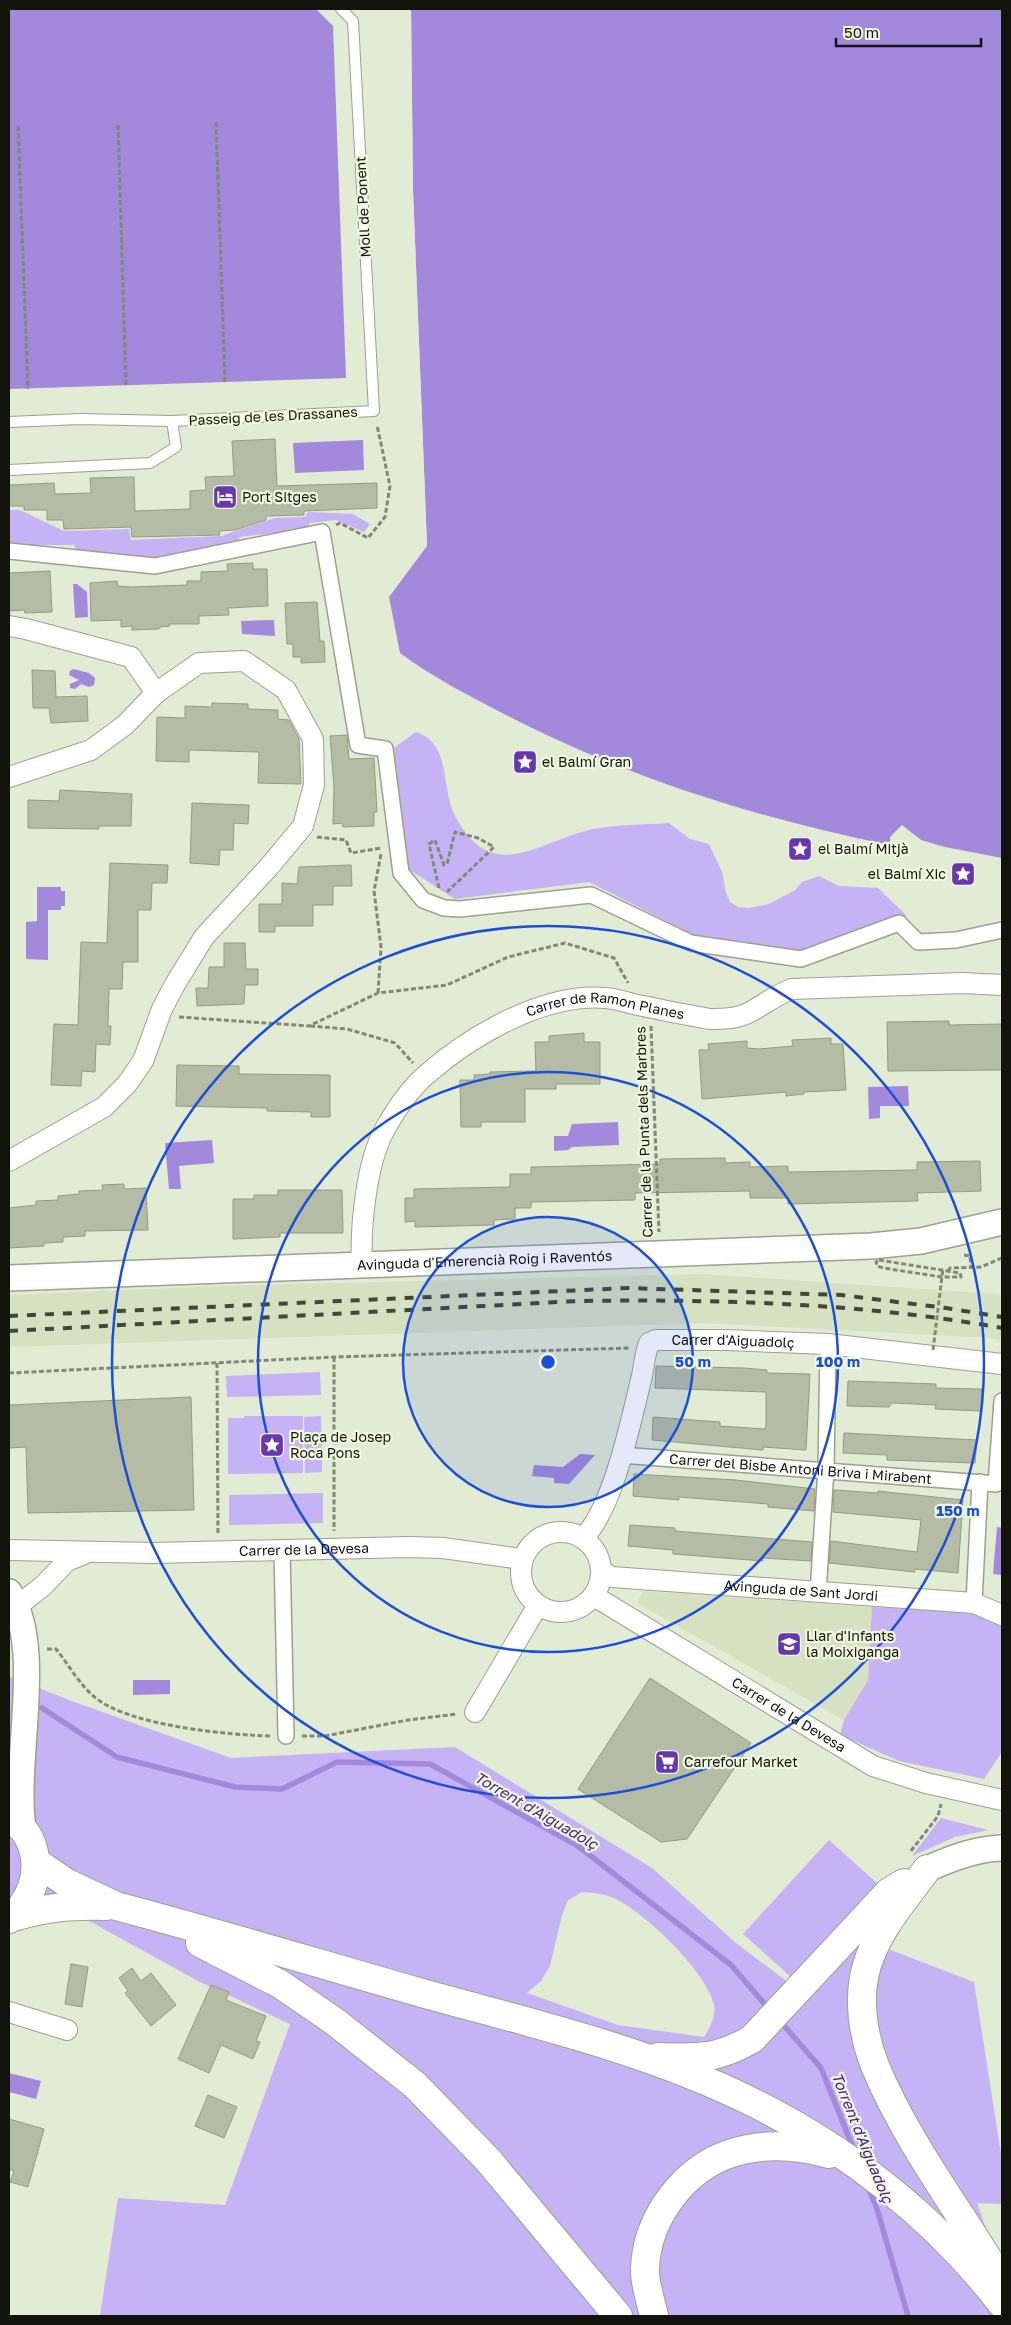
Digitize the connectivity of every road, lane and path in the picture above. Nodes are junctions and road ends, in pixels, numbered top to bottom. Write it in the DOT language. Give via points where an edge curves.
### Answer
graph roads {
  1 [pos="341,9"];
  2 [pos="216,122"];
  3 [pos="118,125"];
  4 [pos="18,126"];
  5 [pos="225,382"];
  6 [pos="126,385"];
  7 [pos="28,389"];
  8 [pos="374,411"];
  9 [pos="172,421"];
  10 [pos="9,422"];
  11 [pos="9,470"];
  12 [pos="322,532"];
  13 [pos="9,551"];
  14 [pos="9,626"];
  15 [pos="156,692"];
  16 [pos="9,777"];
  17 [pos="303,826"];
  18 [pos="389,846"];
  19 [pos="441,897"];
  20 [pos="1002,930"];
  21 [pos="1002,985"];
  22 [pos="378,993"];
  23 [pos="645,1007"];
  24 [pos="162,1009"];
  25 [pos="309,1026"];
  26 [pos="425,1076"];
  27 [pos="9,1161"];
  28 [pos="1002,1222"];
  29 [pos="958,1243"];
  30 [pos="660,1254"];
  31 [pos="1002,1258"];
  32 [pos="362,1266"];
  33 [pos="944,1268"];
  34 [pos="972,1268"];
  35 [pos="948,1271"];
  36 [pos="942,1277"];
  37 [pos="9,1278"];
  38 [pos="828,1344"];
  39 [pos="647,1348"];
  40 [pos="933,1350"];
  41 [pos="334,1357"];
  42 [pos="217,1364"];
  43 [pos="1002,1364"];
  44 [pos="9,1373"];
  45 [pos="1002,1401"];
  46 [pos="621,1455"];
  47 [pos="826,1469"];
  48 [pos="980,1482"];
  49 [pos="584,1537"];
  50 [pos="334,1549"];
  51 [pos="9,1550"];
  52 [pos="282,1550"];
  53 [pos="218,1552"];
  54 [pos="86,1553"];
  55 [pos="522,1560"];
  56 [pos="602,1571"];
  57 [pos="818,1593"];
  58 [pos="594,1596"];
  59 [pos="12,1599"];
  60 [pos="974,1603"];
  61 [pos="538,1605"];
  62 [pos="1002,1615"];
  63 [pos="25,1649"];
  64 [pos="475,1712"];
  65 [pos="24,1717"];
  66 [pos="286,1736"];
  67 [pos="9,1747"];
  68 [pos="945,1787"];
  69 [pos="999,1799"];
  70 [pos="16,1822"];
  71 [pos="1002,1848"];
  72 [pos="918,1861"];
  73 [pos="36,1862"];
  74 [pos="123,1909"];
  75 [pos="11,1918"];
  76 [pos="9,2012"];
  77 [pos="67,2030"];
  78 [pos="640,2057"];
  79 [pos="848,2159"];
  80 [pos="1002,2282"];
  81 [pos="1002,2304"];
  82 [pos="618,2316"];
  83 [pos="654,2316"];
  1 -- 8 [label="lane, Moll de Ponent" via="354,21"];
  2 -- 5 [label="path"];
  3 -- 6 [label="path"];
  4 -- 7 [label="path"];
  8 -- 9 [label="lane, Passeig de les Drassanes"];
  8 -- 12 [label="path" via="390,486 385,517 368,538 340,523"];
  9 -- 10 [label="lane, Passeig de les Drassanes" via="80,419"];
  9 -- 11 [label="lane, Passeig de les Drassanes" via="176,447 150,463"];
  12 -- 13 [label="street" via="155,566"];
  12 -- 18 [label="street" via="358,745 384,749"];
  14 -- 15 [label="street" via="131,657"];
  15 -- 16 [label="street" via="125,725 91,750"];
  15 -- 17 [label="street" via="199,663 244,661 286,690 312,739 314,785"];
  17 -- 18 [label="path" via="318,838 346,840 351,853"];
  17 -- 24 [label="street" via="204,937"];
  18 -- 20 [label="street" via="401,873 423,900 444,908 591,895 691,943 801,959 899,923 918,942 956,940"];
  18 -- 22 [label="path" via="374,891 381,947"];
  19 -- 19 [label="path" via="474,866 494,847 478,838 455,832 447,864 444,865 435,840 429,844"];
  21 -- 23 [label="street, Carrer de Ramon Planes" via="792,989 774,996 745,1015 728,1019 710,1019"];
  22 -- 23 [label="path" via="447,985 508,957 565,943 614,958"];
  22 -- 25 [label="path"];
  23 -- 26 [label="street, Carrer de Ramon Planes" via="606,998 556,1002 488,1030"];
  23 -- 30 [label="path, Carrer de la Punta dels Marbres"];
  24 -- 25 [label="path" via="175,1016"];
  24 -- 27 [label="street" via="143,1061 127,1084 104,1107"];
  25 -- 26 [label="path" via="347,1029 395,1043"];
  26 -- 32 [label="street, Carrer de Ramon Planes" via="384,1130 376,1151 362,1223"];
  28 -- 29 [label="street, Avinguda d'Emerencià Roig i Raventós"];
  29 -- 30 [label="street, Avinguda d'Emerencià Roig i Raventós" via="921,1241 871,1246"];
  29 -- 34 [label="path" via="970,1256"];
  30 -- 32 [label="street, Avinguda d'Emerencià Roig i Raventós"];
  31 -- 34 [label="path"];
  32 -- 37 [label="street, Avinguda d'Emerencià Roig i Raventós"];
  33 -- 36 [label="path, bridge"];
  34 -- 35 [label="path" via="950,1268"];
  35 -- 36 [label="path" via="960,1273 961,1277"];
  35 -- 36 [label="path" via="876,1262 883,1268"];
  36 -- 40 [label="path, bridge"];
  38 -- 39 [label="street, Carrer d'Aiguadolç" via="656,1340"];
  38 -- 43 [label="street, Carrer d'Aiguadolç"];
  38 -- 47 [label="street"];
  39 -- 41 [label="path"];
  39 -- 46 [label="street"];
  41 -- 42 [label="path"];
  41 -- 50 [label="path"];
  42 -- 44 [label="path"];
  42 -- 53 [label="path"];
  45 -- 48 [label="street" via="996,1484"];
  46 -- 47 [label="street, Carrer del Bisbe Antoni Briva i Mirabent"];
  46 -- 49 [label="street" via="600,1514"];
  47 -- 48 [label="street, Carrer del Bisbe Antoni Briva i Mirabent"];
  47 -- 57 [label="street"];
  48 -- 60 [label="street"];
  49 -- 55 [label="street" via="569,1532 549,1534 537,1540"];
  49 -- 56 [label="street" via="597,1551"];
  50 -- 52 [label="street, Carrer de la Devesa"];
  50 -- 55 [label="street, Carrer de la Devesa" via="443,1548"];
  51 -- 54 [label="street, Carrer de la Devesa" via="48,1549"];
  52 -- 53 [label="street, Carrer de la Devesa"];
  52 -- 66 [label="street"];
  53 -- 54 [label="street, Carrer de la Devesa"];
  54 -- 59 [label="street, Carrer de la Devesa" via="67,1561 43,1586"];
  55 -- 61 [label="street" via="521,1580"];
  56 -- 57 [label="street, Avinguda de Sant Jordi" via="612,1578"];
  56 -- 58 [label="street"];
  57 -- 60 [label="street, Avinguda de Sant Jordi"];
  58 -- 61 [label="street" via="574,1610 553,1611"];
  58 -- 68 [label="street, Carrer de la Devesa" via="873,1766"];
  59 -- 63 [label="street"];
  60 -- 62 [label="street, Avinguda de Sant Jordi"];
  61 -- 64 [label="street"];
  63 -- 65 [label="street"];
  63 -- 66 [label="path" via="56,1649 98,1699 128,1714 196,1731"];
  64 -- 66 [label="path" via="408,1720 325,1736"];
  65 -- 67 [label="street"];
  65 -- 70 [label="street"];
  68 -- 69 [label="street, Carrer de la Devesa"];
  68 -- 72 [label="path" via="938,1816"];
  70 -- 73 [label="main road" via="32,1845"];
  71 -- 72 [label="street"];
  72 -- 78 [label="main road" via="752,2039 731,2051 708,2058"];
  72 -- 80 [label="main road" via="867,1966 862,1994 863,2022 875,2065 906,2126"];
  73 -- 74 [label="main road" via="67,1882"];
  73 -- 75 [label="main road" via="31,1893"];
  74 -- 75 [label="main road" via="69,1905"];
  74 -- 78 [label="main road"];
  74 -- 82 [label="main road" via="280,1984 334,2021 415,2086 488,2160"];
  76 -- 77 [label="street"];
  78 -- 79 [label="main road" via="746,2099"];
  79 -- 81 [label="main road" via="890,2190 952,2246"];
  79 -- 83 [label="main road" via="816,2150 770,2146 730,2153 694,2174 674,2193 659,2216 649,2241 644,2269"];
}
